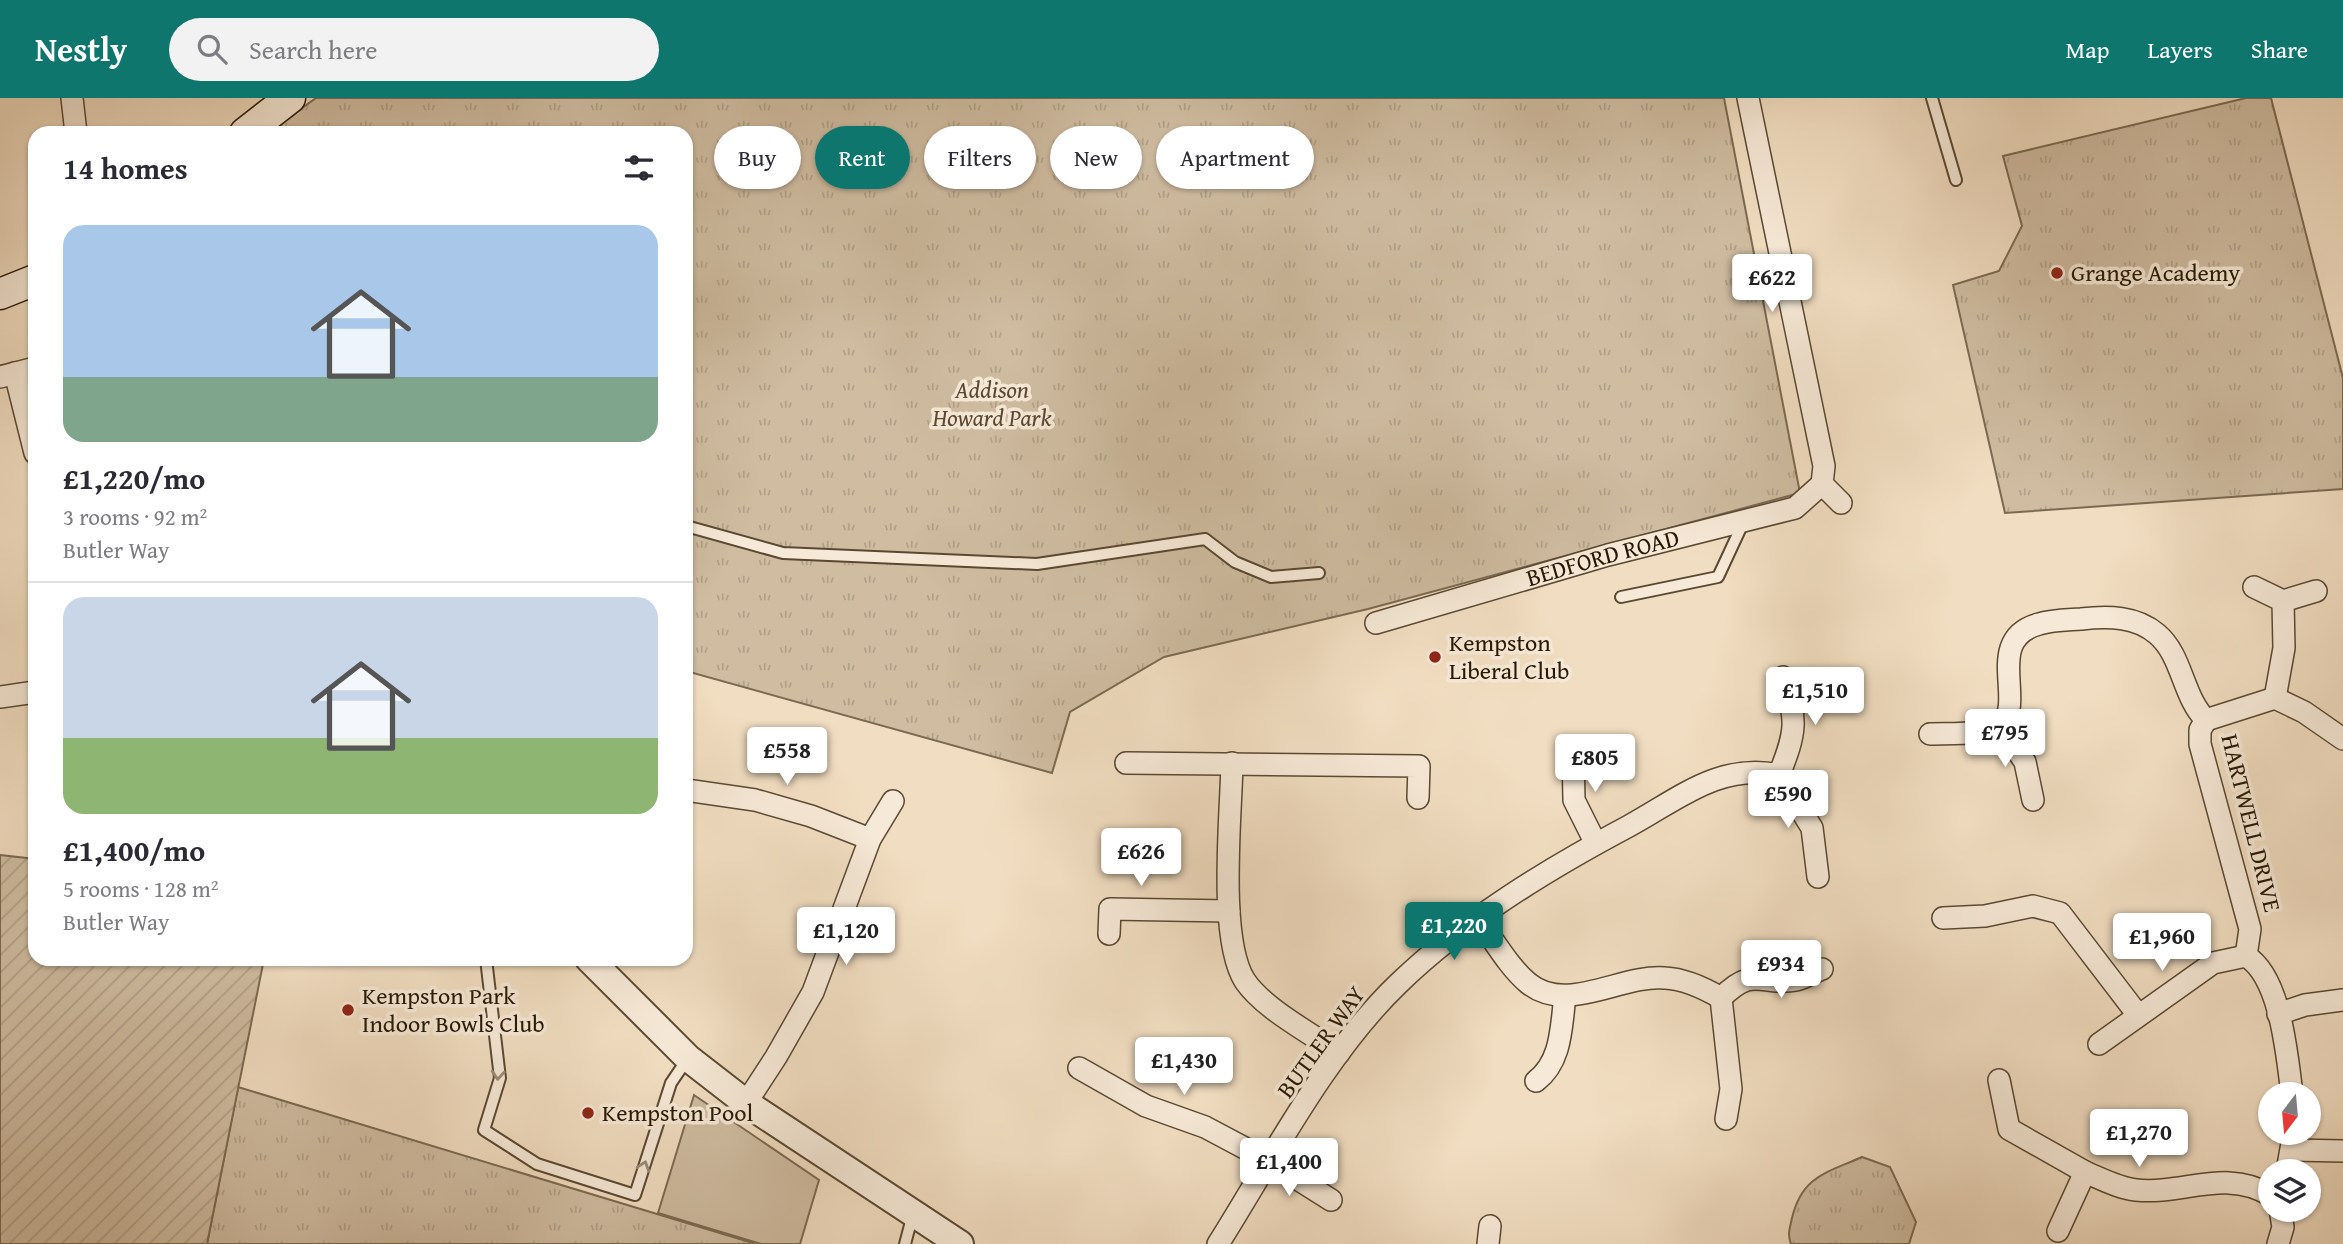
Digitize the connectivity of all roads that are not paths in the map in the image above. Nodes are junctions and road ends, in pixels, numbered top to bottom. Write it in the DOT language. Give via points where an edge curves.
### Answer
graph roads {
  1 [pos="72,98"];
  2 [pos="290,98"];
  3 [pos="1748,98"];
  4 [pos="1932,98"];
  5 [pos="75,126"];
  6 [pos="254,126"];
  7 [pos="1956,180"];
  8 [pos="28,283"];
  9 [pos="0,294"];
  10 [pos="17,373"];
  11 [pos="28,422"];
  12 [pos="1822,484"];
  13 [pos="1841,503"];
  14 [pos="1744,521"];
  15 [pos="693,528"];
  16 [pos="1319,573"];
  17 [pos="2254,587"];
  18 [pos="2316,591"];
  19 [pos="1621,597"];
  20 [pos="2283,601"];
  21 [pos="1376,623"];
  22 [pos="1783,677"];
  23 [pos="28,693"];
  24 [pos="0,697"];
  25 [pos="2275,698"];
  26 [pos="2206,720"];
  27 [pos="2001,726"];
  28 [pos="1930,734"];
  29 [pos="2343,739"];
  30 [pos="1573,752"];
  31 [pos="1126,763"];
  32 [pos="1232,763"];
  33 [pos="1779,775"];
  34 [pos="693,791"];
  35 [pos="1418,797"];
  36 [pos="2033,800"];
  37 [pos="893,801"];
  38 [pos="870,839"];
  39 [pos="1595,842"];
  40 [pos="1818,877"];
  41 [pos="1229,911"];
  42 [pos="1943,918"];
  43 [pos="1478,919"];
  44 [pos="1109,934"];
  45 [pos="2246,956"];
  46 [pos="487,966"];
  47 [pos="596,966"];
  48 [pos="1822,969"];
  49 [pos="1565,996"];
  50 [pos="1721,998"];
  51 [pos="2343,1000"];
  52 [pos="2278,1014"];
  53 [pos="2138,1015"];
  54 [pos="2099,1044"];
  55 [pos="1339,1053"];
  56 [pos="688,1058"];
  57 [pos="1079,1068"];
  58 [pos="1548,1077"];
  59 [pos="1999,1080"];
  60 [pos="2290,1082"];
  61 [pos="746,1102"];
  62 [pos="1726,1119"];
  63 [pos="2316,1145"];
  64 [pos="2343,1150"];
  65 [pos="1269,1161"];
  66 [pos="2085,1172"];
  67 [pos="2258,1191"];
  68 [pos="1331,1200"];
  69 [pos="913,1214"];
  70 [pos="2282,1222"];
  71 [pos="2058,1231"];
  72 [pos="905,1244"];
  73 [pos="960,1244"];
  74 [pos="1218,1244"];
  75 [pos="2278,1244"];
  1 -- 5 [label="street"];
  2 -- 6 [label="main road"];
  3 -- 12 [label="street" via="1824,466"];
  4 -- 7 [label="lane"];
  8 -- 9 [label="main road"];
  10 -- 11 [label="street"];
  12 -- 13 [label="street"];
  12 -- 14 [label="street, BEDFORD ROAD" via="1796,509"];
  14 -- 19 [label="lane" via="1718,577"];
  14 -- 21 [label="street, BEDFORD ROAD" via="1608,555"];
  15 -- 16 [label="lane" via="783,553 1037,565 1205,539 1235,562 1271,577"];
  17 -- 20 [label="street"];
  18 -- 20 [label="street"];
  20 -- 25 [label="street" via="2284,648"];
  22 -- 33 [label="street" via="1794,708 1794,738"];
  23 -- 24 [label="street"];
  25 -- 26 [label="street"];
  25 -- 29 [label="street"];
  26 -- 27 [label="street" via="2187,695 2172,651 2157,634 2122,618 2092,618 2038,624 2022,634 2011,650 2007,670 2011,700"];
  26 -- 45 [label="street, HARTWELL DRIVE" via="2200,744 2250,929"];
  27 -- 28 [label="street" via="1987,732"];
  27 -- 36 [label="street" via="2025,762"];
  30 -- 39 [label="street" via="1574,800"];
  31 -- 32 [label="street"];
  32 -- 35 [label="street" via="1419,766"];
  32 -- 41 [label="street"];
  33 -- 39 [label="street, BUTLER WAY" via="1734,772 1710,780"];
  33 -- 40 [label="street" via="1812,828"];
  34 -- 38 [label="street" via="755,800"];
  37 -- 38 [label="street"];
  38 -- 61 [label="street" via="813,992"];
  39 -- 43 [label="street, BUTLER WAY"];
  41 -- 44 [label="street" via="1110,909"];
  41 -- 55 [label="street" via="1233,958 1246,982 1261,998"];
  42 -- 53 [label="street" via="1985,916 2033,906 2060,913"];
  43 -- 49 [label="street" via="1530,985"];
  43 -- 55 [label="street, BUTLER WAY" via="1396,985"];
  45 -- 52 [label="street" via="2267,979"];
  45 -- 53 [label="street" via="2213,962"];
  46 -- 56 [label="lane, one-way" via="500,1078 484,1129 537,1164 635,1195 671,1083"];
  47 -- 56 [label="street"];
  48 -- 50 [label="street" via="1796,980 1753,977 1735,984"];
  49 -- 50 [label="street" via="1623,981 1665,978 1700,986"];
  49 -- 58 [label="street"];
  50 -- 62 [label="street" via="1739,1091"];
  51 -- 52 [label="street"];
  52 -- 60 [label="street"];
  53 -- 54 [label="street"];
  55 -- 65 [label="street, BUTLER WAY"];
  56 -- 61 [label="street"];
  57 -- 65 [label="street" via="1146,1106 1205,1128"];
  59 -- 66 [label="street" via="2009,1129"];
  61 -- 69 [label="street"];
  63 -- 64 [label="street"];
  65 -- 68 [label="street"];
  65 -- 74 [label="street, BUTLER WAY"];
  66 -- 67 [label="street" via="2137,1190 2210,1182 2237,1183"];
  66 -- 71 [label="street"];
  69 -- 72 [label="lane"];
  69 -- 73 [label="street"];
  70 -- 75 [label="street"];
}
